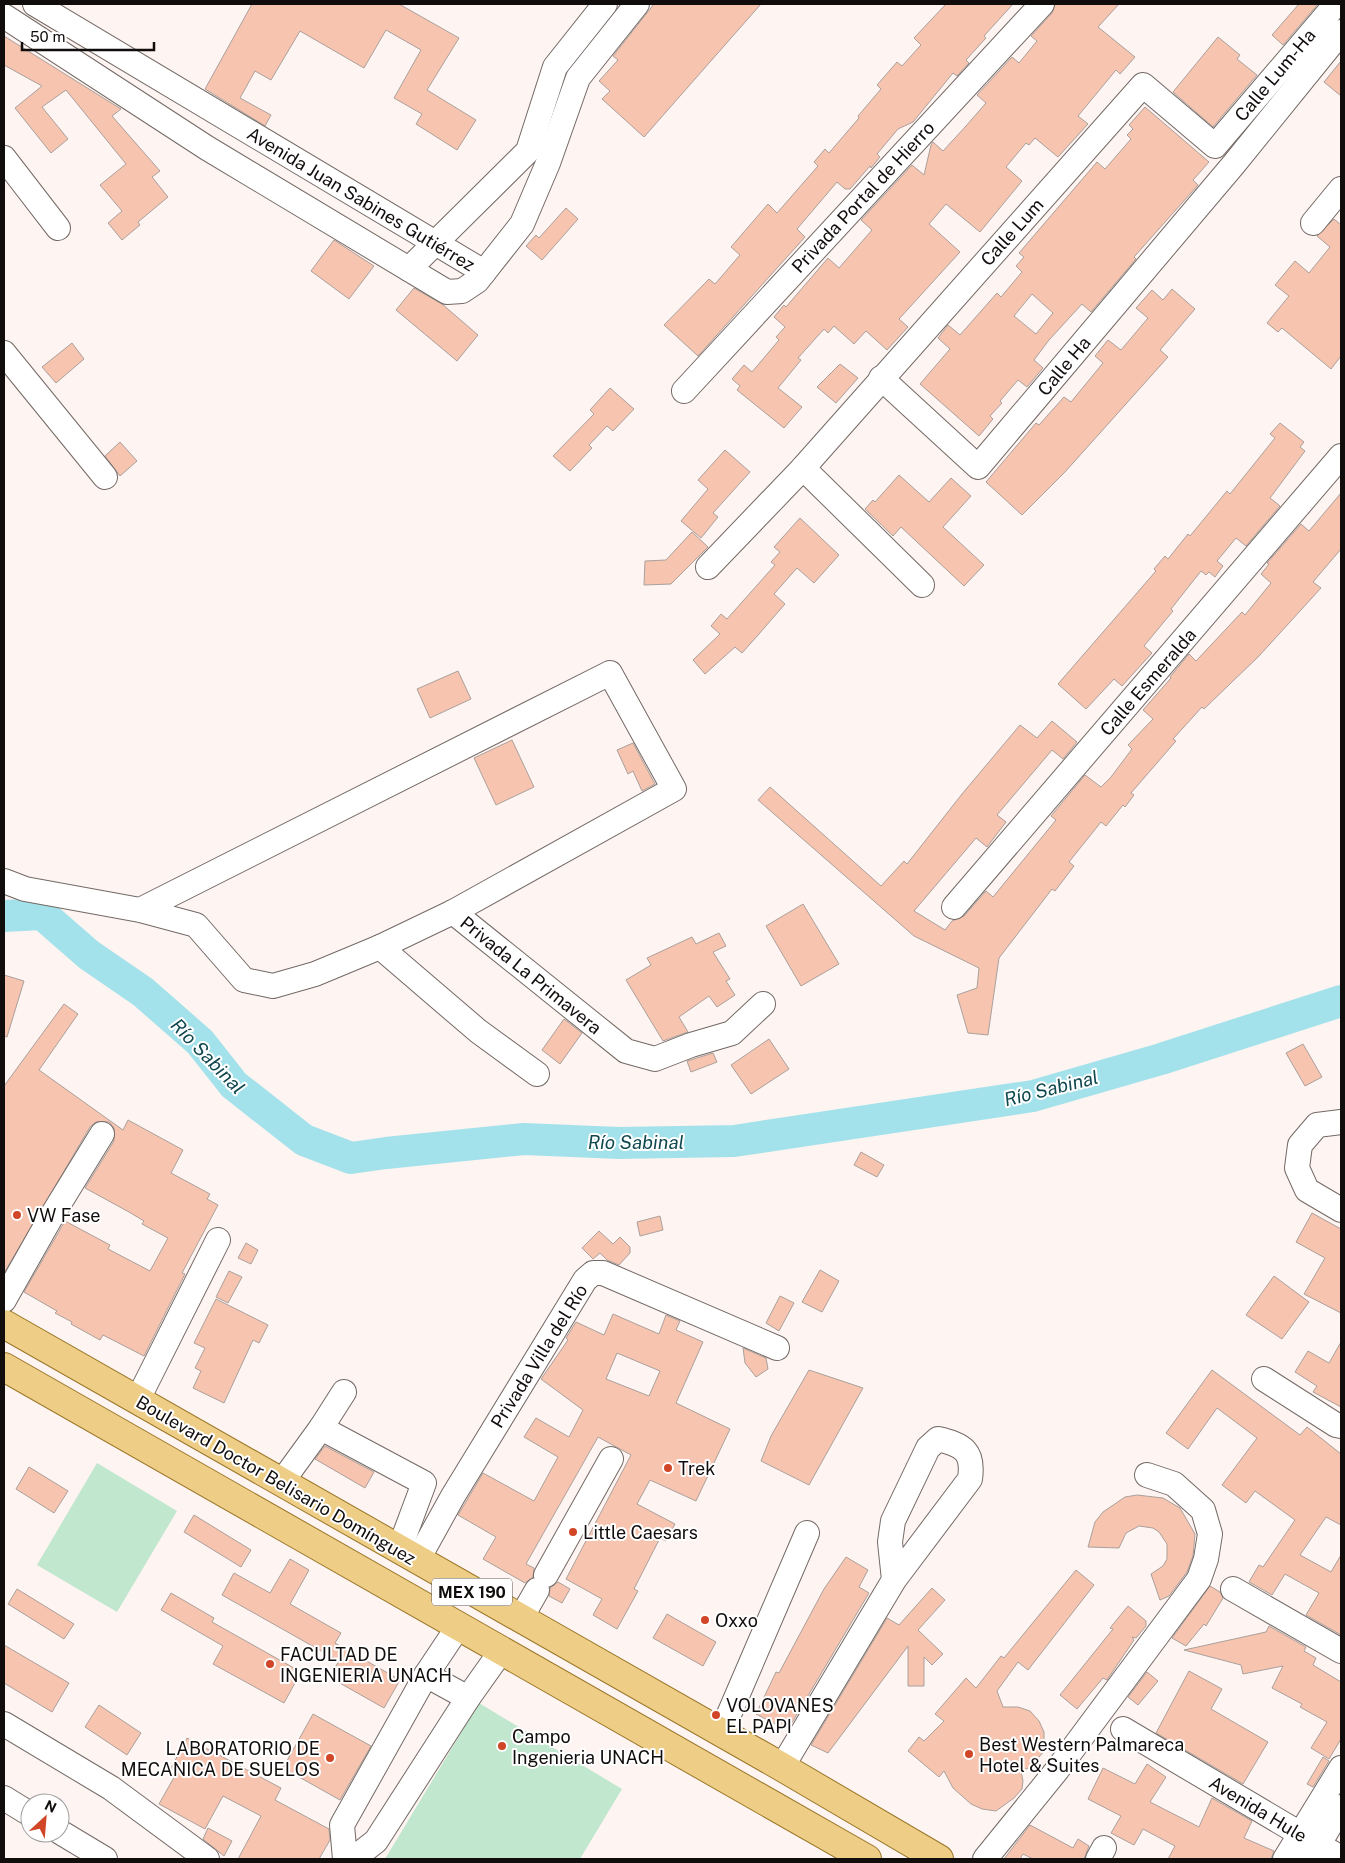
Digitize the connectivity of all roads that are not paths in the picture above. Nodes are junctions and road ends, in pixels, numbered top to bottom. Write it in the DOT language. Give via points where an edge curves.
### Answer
graph roads {
  1 [pos="35,4"];
  2 [pos="605,4"];
  3 [pos="637,4"];
  4 [pos="1042,4"];
  5 [pos="1336,4"];
  6 [pos="4,16"];
  7 [pos="1341,32"];
  8 [pos="218,114"];
  9 [pos="1241,116"];
  10 [pos="1260,132"];
  11 [pos="532,138"];
  12 [pos="1214,146"];
  13 [pos="208,148"];
  14 [pos="554,149"];
  15 [pos="4,158"];
  16 [pos="1234,164"];
  17 [pos="1341,190"];
  18 [pos="1313,223"];
  19 [pos="58,228"];
  20 [pos="435,243"];
  21 [pos="410,269"];
  22 [pos="484,272"];
  23 [pos="4,353"];
  24 [pos="881,378"];
  25 [pos="684,390"];
  26 [pos="1341,456"];
  27 [pos="803,468"];
  28 [pos="105,477"];
  29 [pos="708,567"];
  30 [pos="922,585"];
  31 [pos="4,881"];
  32 [pos="954,908"];
  33 [pos="140,910"];
  34 [pos="453,912"];
  35 [pos="380,947"];
  36 [pos="763,1004"];
  37 [pos="537,1074"];
  38 [pos="1341,1122"];
  39 [pos="102,1134"];
  40 [pos="1341,1210"];
  41 [pos="218,1240"];
  42 [pos="4,1300"];
  43 [pos="4,1324"];
  44 [pos="777,1348"];
  45 [pos="4,1367"];
  46 [pos="1264,1379"];
  47 [pos="344,1392"];
  48 [pos="137,1401"];
  49 [pos="321,1428"];
  50 [pos="1340,1429"];
  51 [pos="612,1459"];
  52 [pos="1147,1475"];
  53 [pos="281,1483"];
  54 [pos="807,1532"];
  55 [pos="408,1555"];
  56 [pos="894,1580"];
  57 [pos="1232,1590"];
  58 [pos="521,1618"];
  59 [pos="458,1627"];
  60 [pos="502,1650"];
  61 [pos="1341,1651"];
  62 [pos="426,1676"];
  63 [pos="468,1698"];
  64 [pos="4,1724"];
  65 [pos="1123,1729"];
  66 [pos="721,1734"];
  67 [pos="782,1767"];
  68 [pos="1341,1768"];
  69 [pos="806,1780"];
  70 [pos="4,1798"];
  71 [pos="1341,1807"];
  72 [pos="20,1808"];
  73 [pos="788,1813"];
  74 [pos="70,1838"];
  75 [pos="1309,1846"];
  76 [pos="1341,1858"];
  77 [pos="105,1859"];
  78 [pos="206,1859"];
  79 [pos="345,1859"];
  80 [pos="353,1859"];
  81 [pos="867,1859"];
  82 [pos="939,1859"];
  83 [pos="986,1859"];
  84 [pos="1285,1859"];
  1 -- 8 [label="street, Avenida Juan Sabines Gutiérrez"];
  2 -- 11 [label="street" via="555,68"];
  3 -- 14 [label="street" via="578,78"];
  4 -- 25 [label="street, Privada Portal de Hierro"];
  5 -- 9 [label="street, Calle Lum-Ha"];
  6 -- 13 [label="street, Avenida Juan Sabines Gutiérrez"];
  7 -- 10 [label="street, Calle Lum-Ha"];
  8 -- 13 [label="street"];
  8 -- 20 [label="street, Avenida Juan Sabines Gutiérrez"];
  9 -- 10 [label="street"];
  9 -- 12 [label="street, Calle Lum-Ha"];
  10 -- 16 [label="street, Calle Lum-Ha"];
  11 -- 14 [label="street"];
  11 -- 20 [label="street" via="528,151"];
  12 -- 24 [label="street, Calle Lum" via="1143,86"];
  13 -- 21 [label="street, Avenida Juan Sabines Gutiérrez"];
  14 -- 22 [label="street" via="522,224"];
  15 -- 19 [label="street"];
  16 -- 24 [label="street, Calle Ha" via="978,468"];
  17 -- 18 [label="street"];
  20 -- 21 [label="street"];
  20 -- 22 [label="street, Avenida Juan Sabines Gutiérrez"];
  21 -- 22 [label="street, Avenida Juan Sabines Gutiérrez" via="447,292 462,291"];
  23 -- 28 [label="street"];
  24 -- 27 [label="street, Calle Lum"];
  26 -- 32 [label="street, Calle Esmeralda"];
  27 -- 29 [label="street, Calle Lum"];
  27 -- 30 [label="street"];
  31 -- 33 [label="street, Privada La Primavera" via="25,889"];
  33 -- 34 [label="street" via="610,673 674,789"];
  33 -- 35 [label="street, Privada La Primavera" via="196,925 244,980 273,986 315,974"];
  34 -- 35 [label="street, Privada La Primavera"];
  34 -- 36 [label="street, Privada La Primavera" via="626,1050 648,1057 655,1059 732,1033"];
  35 -- 37 [label="street" via="478,1031"];
  38 -- 40 [label="street" via="1316,1125 1300,1145 1297,1168 1307,1190"];
  39 -- 42 [label="street"];
  41 -- 48 [label="street"];
  43 -- 48 [label="main road, Boulevard Doctor Belisario Domínguez / MEX 190"];
  44 -- 55 [label="street, Privada Villa del Río" via="603,1272 594,1273 585,1280 453,1496"];
  45 -- 59 [label="main road, Boulevard Doctor Belisario Domínguez / MEX 190"];
  46 -- 50 [label="street"];
  47 -- 49 [label="street"];
  48 -- 53 [label="main road, Boulevard Doctor Belisario Domínguez / MEX 190"];
  49 -- 53 [label="street"];
  49 -- 55 [label="street" via="424,1484"];
  51 -- 58 [label="street"];
  52 -- 83 [label="street" via="1174,1484 1202,1510 1210,1534 1199,1579"];
  53 -- 55 [label="main road, Boulevard Doctor Belisario Domínguez / MEX 190"];
  54 -- 66 [label="street"];
  55 -- 58 [label="main road, Boulevard Doctor Belisario Domínguez / MEX 190"];
  56 -- 56 [label="street" via="970,1479 972,1464 965,1449 952,1442 938,1439 928,1448 893,1521 890,1542"];
  56 -- 67 [label="street"];
  57 -- 61 [label="street"];
  58 -- 66 [label="main road, Boulevard Doctor Belisario Domínguez / MEX 190"];
  59 -- 60 [label="main road, Boulevard Doctor Belisario Domínguez / MEX 190"];
  59 -- 62 [label="street"];
  60 -- 63 [label="street"];
  60 -- 73 [label="main road, Boulevard Doctor Belisario Domínguez / MEX 190"];
  62 -- 63 [label="street"];
  62 -- 79 [label="street" via="342,1826"];
  63 -- 80 [label="street" via="376,1840"];
  64 -- 78 [label="street" via="111,1788"];
  65 -- 75 [label="street, Avenida Hule"];
  66 -- 67 [label="main road, Boulevard Doctor Belisario Domínguez / MEX 190"];
  67 -- 69 [label="main road, Boulevard Doctor Belisario Domínguez / MEX 190"];
  68 -- 75 [label="street"];
  69 -- 73 [label="main road"];
  69 -- 82 [label="main road, Boulevard Doctor Belisario Domínguez / MEX 190"];
  70 -- 72 [label="street"];
  71 -- 75 [label="street"];
  73 -- 81 [label="main road, Boulevard Doctor Belisario Domínguez / MEX 190"];
  74 -- 77 [label="street"];
  75 -- 76 [label="street, Avenida Hule"];
  75 -- 84 [label="street"];
}
